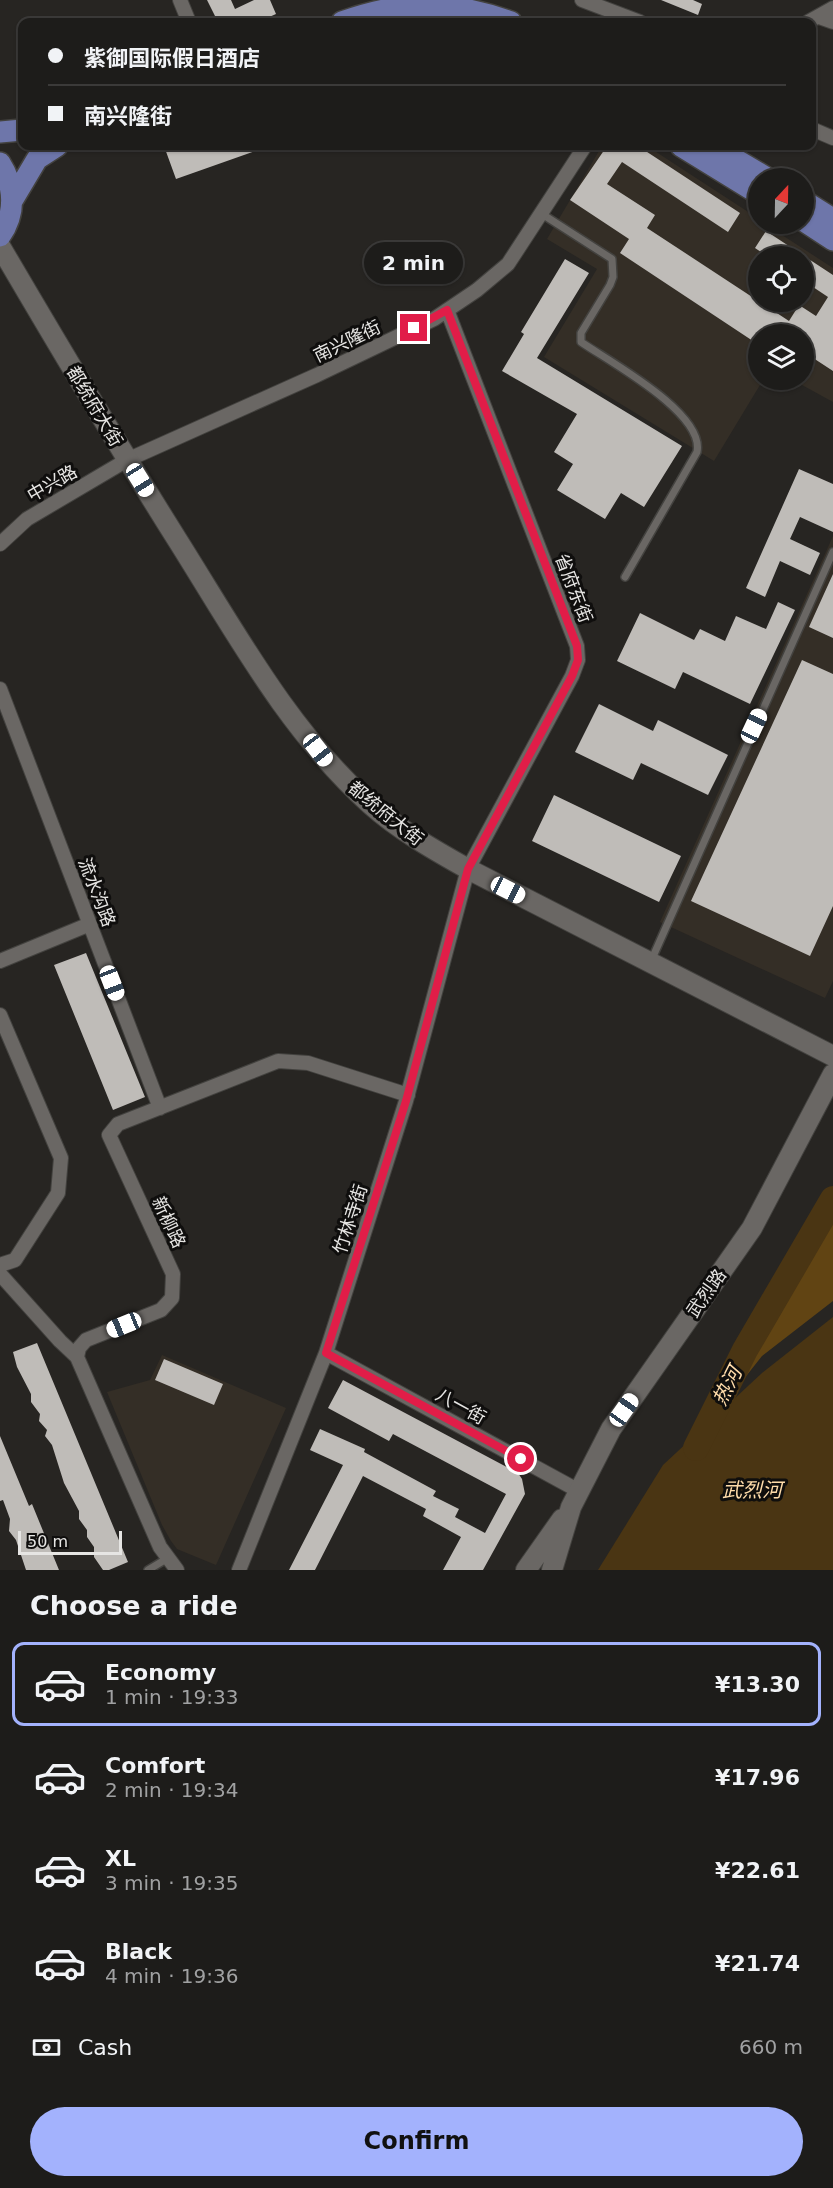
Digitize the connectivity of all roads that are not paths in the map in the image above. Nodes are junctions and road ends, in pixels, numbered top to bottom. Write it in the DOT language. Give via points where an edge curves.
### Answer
graph roads {
  1 [pos="180,0"];
  2 [pos="582,0"];
  3 [pos="447,1"];
  4 [pos="833,8"];
  5 [pos="187,18"];
  6 [pos="353,18"];
  7 [pos="502,18"];
  8 [pos="629,18"];
  9 [pos="816,18"];
  10 [pos="816,20"];
  11 [pos="833,22"];
  12 [pos="18,130"];
  13 [pos="816,131"];
  14 [pos="0,132"];
  15 [pos="833,138"];
  16 [pos="51,150"];
  17 [pos="582,150"];
  18 [pos="688,150"];
  19 [pos="720,150"];
  20 [pos="0,163"];
  21 [pos="750,168"];
  22 [pos="748,187"];
  23 [pos="12,201"];
  24 [pos="814,207"];
  25 [pos="542,214"];
  26 [pos="833,219"];
  27 [pos="814,228"];
  28 [pos="0,236"];
  29 [pos="833,240"];
  30 [pos="0,246"];
  31 [pos="447,310"];
  32 [pos="127,460"];
  33 [pos="0,544"];
  34 [pos="833,552"];
  35 [pos="625,577"];
  36 [pos="0,689"];
  37 [pos="468,869"];
  38 [pos="90,924"];
  39 [pos="0,962"];
  40 [pos="651,963"];
  41 [pos="0,1015"];
  42 [pos="833,1056"];
  43 [pos="833,1074"];
  44 [pos="408,1095"];
  45 [pos="160,1108"];
  46 [pos="0,1265"];
  47 [pos="0,1274"];
  48 [pos="326,1353"];
  49 [pos="77,1357"];
  50 [pos="575,1499"];
  51 [pos="168,1558"];
  52 [pos="148,1570"];
  53 [pos="177,1570"];
  54 [pos="239,1570"];
  55 [pos="526,1570"];
  56 [pos="552,1570"];
  1 -- 5 [label="street"];
  2 -- 8 [label="street"];
  3 -- 6 [label="main road" via="418,0"];
  3 -- 7 [label="main road"];
  4 -- 9 [label="street"];
  10 -- 11 [label="street"];
  12 -- 14 [label="main road"];
  13 -- 15 [label="street"];
  16 -- 23 [label="main road" via="37,159"];
  17 -- 25 [label="street, 南兴隆街"];
  18 -- 22 [label="main road"];
  19 -- 21 [label="main road"];
  20 -- 23 [label="main road"];
  23 -- 28 [label="main road" via="8,222"];
  24 -- 26 [label="main road"];
  25 -- 31 [label="street, 南兴隆街" via="508,264"];
  25 -- 35 [label="lane" via="612,260 613,277 581,333 581,342 678,409 699,442 698,452"];
  27 -- 29 [label="main road"];
  30 -- 32 [label="main road, 都统府大街"];
  31 -- 32 [label="street, 南兴隆街" via="317,375"];
  31 -- 37 [label="street, 省府东街" via="577,646 578,660"];
  32 -- 33 [label="street, 中兴路" via="27,519"];
  32 -- 37 [label="main road, 都统府大街" via="269,689 330,765 371,805 423,843"];
  34 -- 40 [label="lane"];
  36 -- 38 [label="street, 流水沟路"];
  37 -- 40 [label="main road, 都统府大街"];
  37 -- 44 [label="street, 竹林寺街"];
  38 -- 39 [label="street"];
  38 -- 45 [label="street, 流水沟路"];
  40 -- 42 [label="main road, 都统府大街"];
  41 -- 46 [label="street" via="62,1158 58,1193 15,1260"];
  43 -- 50 [label="main road, 武烈路" via="752,1228 611,1429"];
  44 -- 45 [label="street, 新柳路" via="308,1063 278,1061"];
  44 -- 48 [label="street, 竹林寺街"];
  45 -- 49 [label="street, 新柳路" via="118,1124 109,1136 173,1274 172,1298 161,1310 86,1340"];
  47 -- 49 [label="street"];
  48 -- 50 [label="street, 八一街"];
  48 -- 54 [label="street, 竹林寺街"];
  49 -- 51 [label="street"];
  50 -- 55 [label="main road, 武烈路"];
  50 -- 56 [label="main road, 武烈路"];
  51 -- 52 [label="lane"];
  51 -- 53 [label="street"];
}
